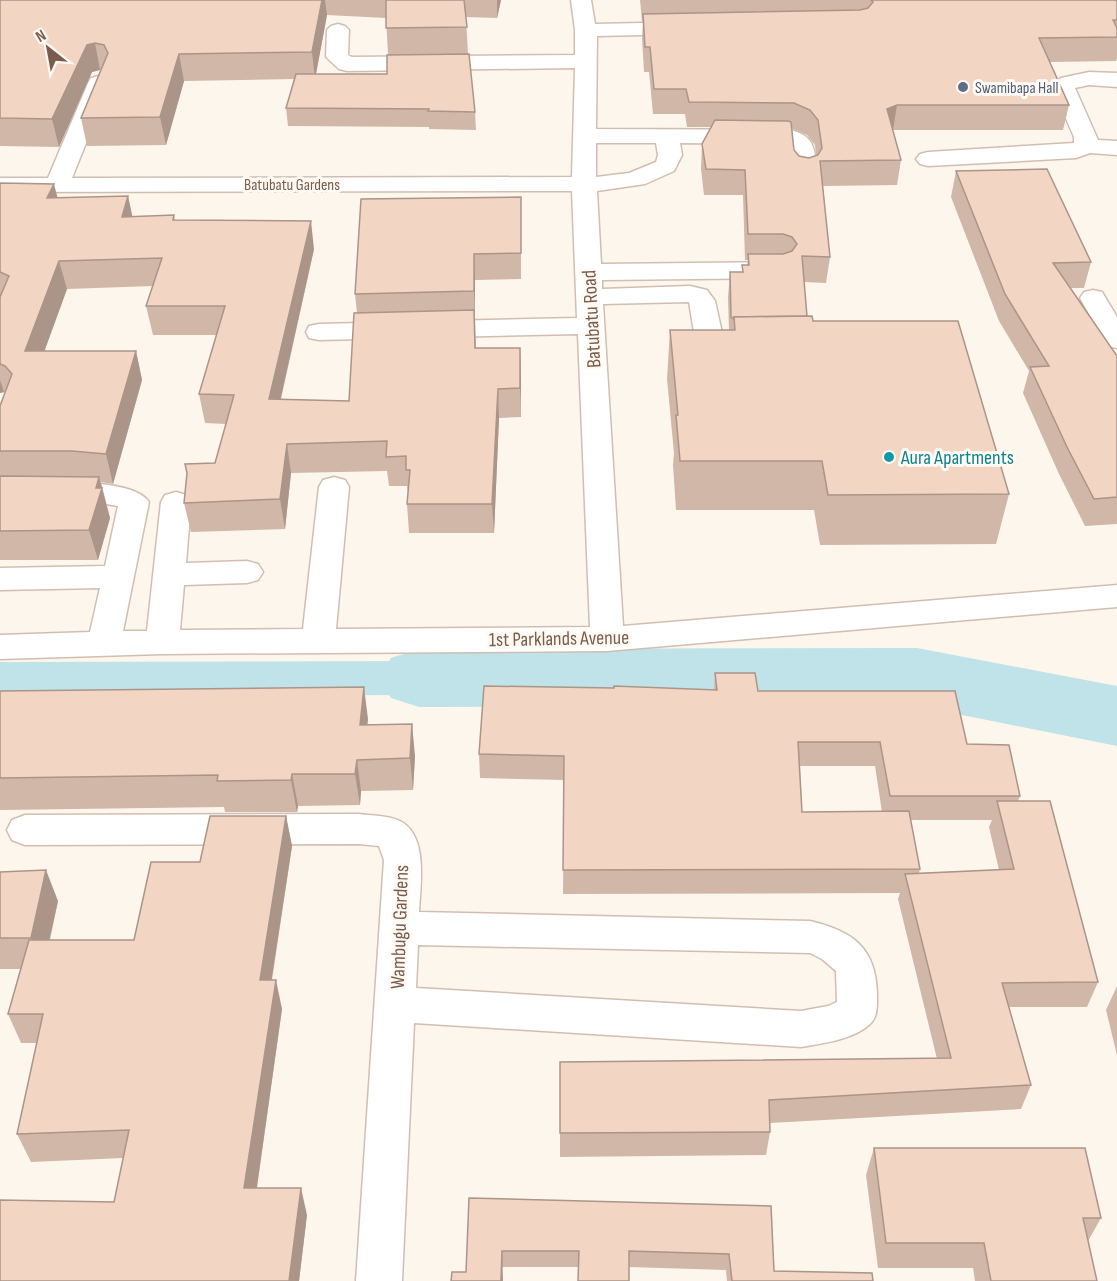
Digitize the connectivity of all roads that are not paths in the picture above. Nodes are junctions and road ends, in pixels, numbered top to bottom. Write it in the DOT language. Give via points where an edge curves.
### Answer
graph roads {
  1 [pos="581,0"];
  2 [pos="704,28"];
  3 [pos="338,30"];
  4 [pos="586,30"];
  5 [pos="585,61"];
  6 [pos="101,79"];
  7 [pos="1117,80"];
  8 [pos="585,136"];
  9 [pos="667,137"];
  10 [pos="1086,146"];
  11 [pos="1117,148"];
  12 [pos="928,159"];
  13 [pos="805,174"];
  14 [pos="584,183"];
  15 [pos="57,184"];
  16 [pos="0,185"];
  17 [pos="779,270"];
  18 [pos="589,284"];
  19 [pos="1094,298"];
  20 [pos="591,326"];
  21 [pos="319,332"];
  22 [pos="1117,340"];
  23 [pos="765,356"];
  24 [pos="334,487"];
  25 [pos="0,493"];
  26 [pos="176,502"];
  27 [pos="247,572"];
  28 [pos="170,574"];
  29 [pos="120,577"];
  30 [pos="0,579"];
  31 [pos="1117,596"];
  32 [pos="607,639"];
  33 [pos="318,641"];
  34 [pos="162,642"];
  35 [pos="104,645"];
  36 [pos="0,647"];
  37 [pos="25,830"];
  38 [pos="399,928"];
  39 [pos="395,1004"];
  40 [pos="379,1281"];
  1 -- 4 [label="street, Batubatu Road"];
  2 -- 4 [label="street"];
  3 -- 5 [label="street" via="337,57 347,64"];
  4 -- 5 [label="street, Batubatu Road"];
  5 -- 8 [label="street, Batubatu Road"];
  6 -- 15 [label="street"];
  7 -- 10 [label="street" via="1082,79 1063,86 1086,137"];
  8 -- 9 [label="street"];
  8 -- 14 [label="street, Batubatu Road"];
  9 -- 13 [label="street" via="791,137 801,143"];
  9 -- 14 [label="street, Batubatu Gardens" via="666,166 650,176 629,182"];
  10 -- 11 [label="street"];
  10 -- 12 [label="street" via="1062,154"];
  14 -- 15 [label="street, Batubatu Gardens"];
  14 -- 18 [label="street, Batubatu Road"];
  15 -- 16 [label="street, Batubatu Gardens"];
  17 -- 18 [label="street"];
  18 -- 20 [label="street, Batubatu Road"];
  18 -- 23 [label="street" via="698,296 710,344 717,352"];
  19 -- 22 [label="street"];
  20 -- 21 [label="street"];
  20 -- 32 [label="street, Batubatu Road"];
  24 -- 33 [label="street"];
  25 -- 29 [label="street" via="122,495 134,502"];
  26 -- 28 [label="street"];
  27 -- 28 [label="street"];
  28 -- 34 [label="street"];
  29 -- 30 [label="street"];
  29 -- 35 [label="street"];
  31 -- 32 [label="street, 1st Parklands Avenue"];
  32 -- 33 [label="street, 1st Parklands Avenue"];
  33 -- 34 [label="street, 1st Parklands Avenue"];
  34 -- 35 [label="street, 1st Parklands Avenue"];
  35 -- 36 [label="street, 1st Parklands Avenue"];
  37 -- 38 [label="street, Wambugu Gardens" via="389,832 400,846 403,860"];
  38 -- 39 [label="street, Wambugu Gardens"];
  38 -- 39 [label="street" via="810,937 840,950 854,966 857,1011 835,1023 801,1029"];
  39 -- 40 [label="street, Wambugu Gardens"];
}
